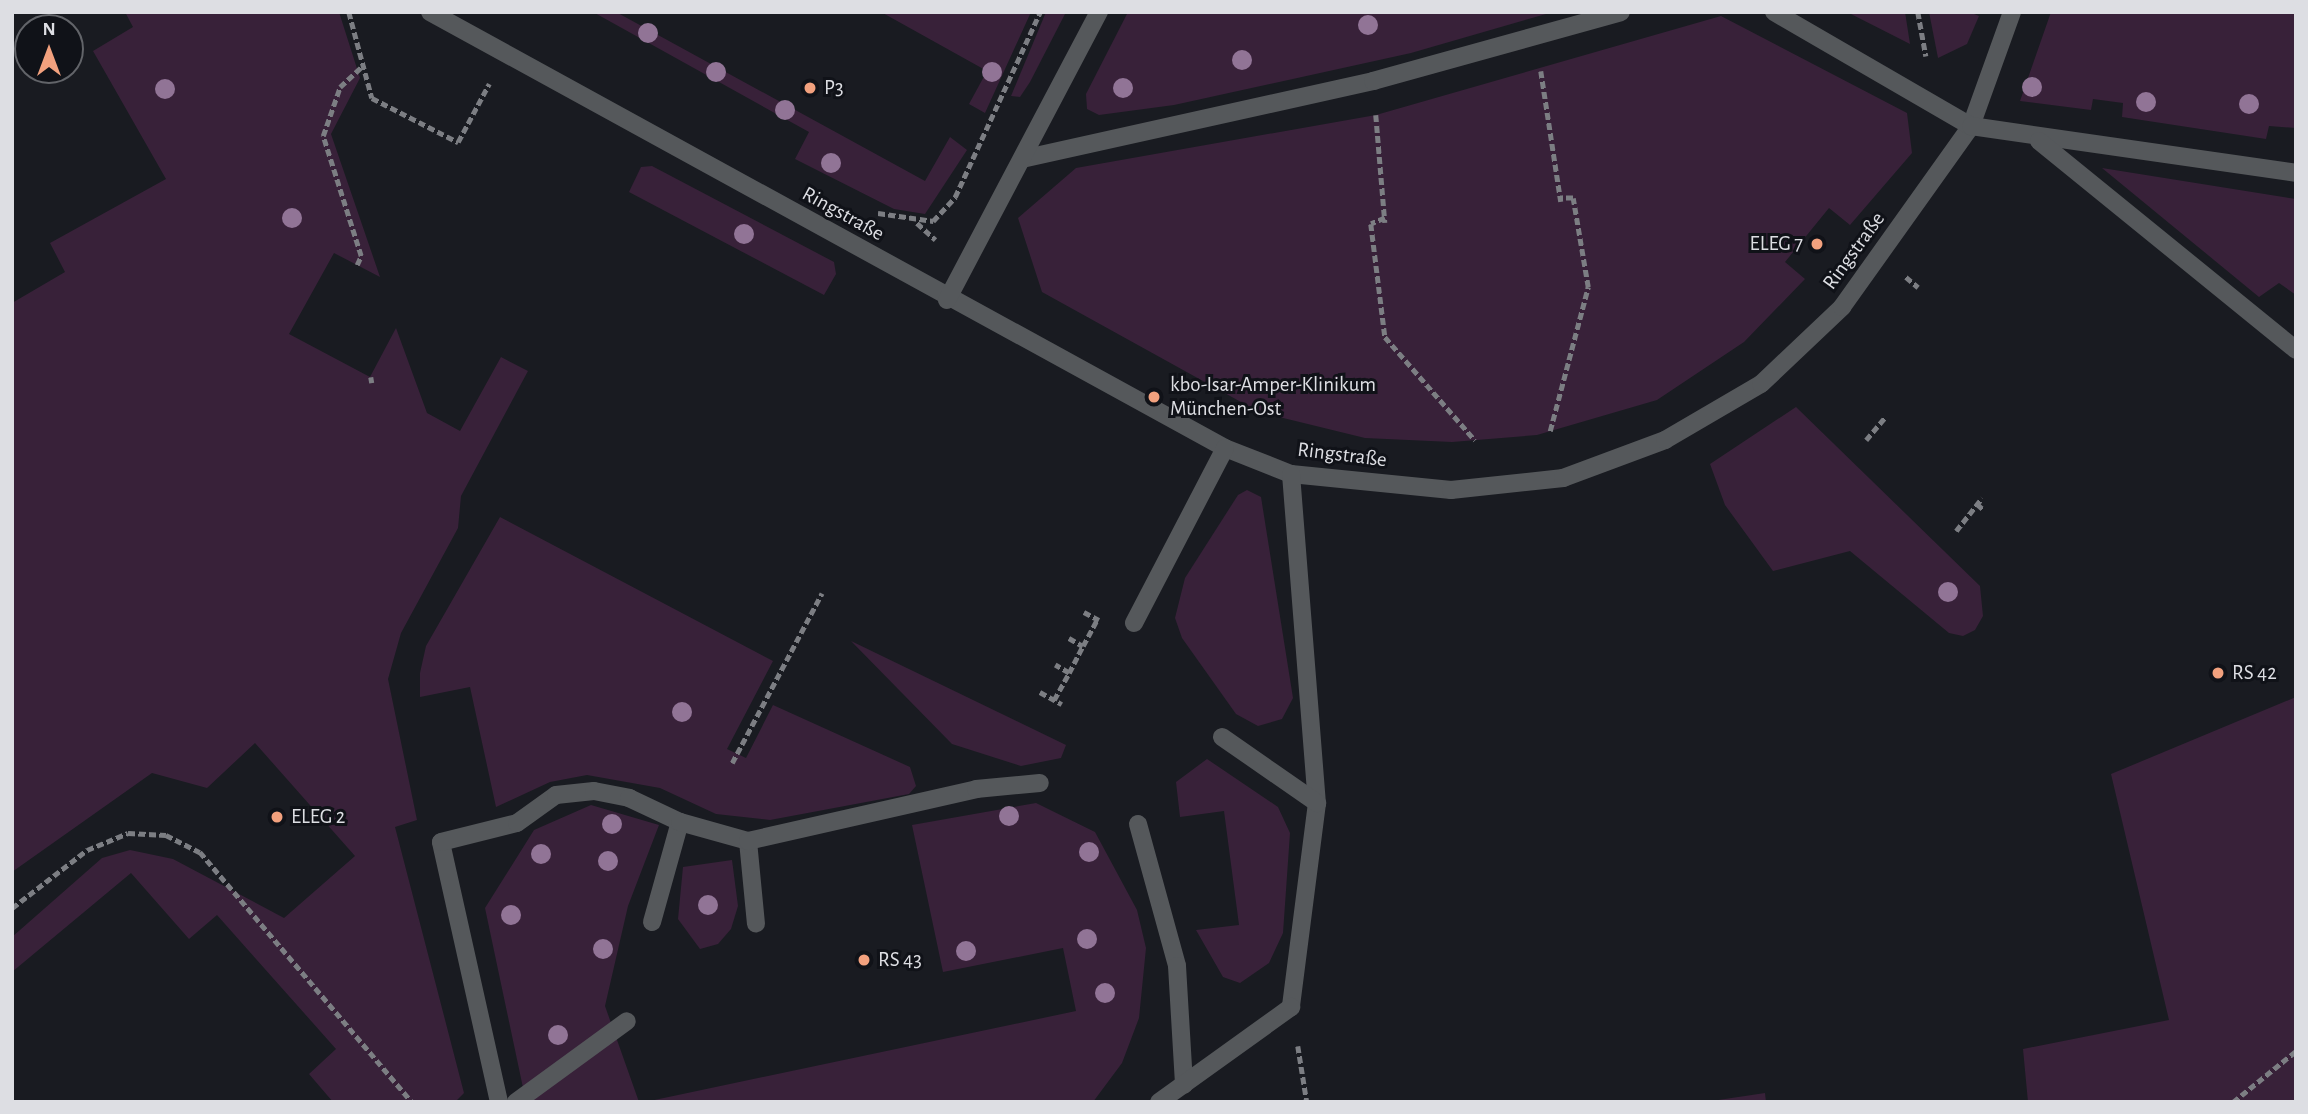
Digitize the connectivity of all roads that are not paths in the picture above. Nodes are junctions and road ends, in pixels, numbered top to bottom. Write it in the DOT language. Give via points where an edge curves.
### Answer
graph roads {
  1 [pos="430,12"];
  2 [pos="1099,12"];
  3 [pos="1621,12"];
  4 [pos="1774,12"];
  5 [pos="2012,12"];
  6 [pos="1970,126"];
  7 [pos="2039,141"];
  8 [pos="1022,159"];
  9 [pos="2296,173"];
  10 [pos="947,300"];
  11 [pos="2296,350"];
  12 [pos="1225,448"];
  13 [pos="1291,474"];
  14 [pos="1133,624"];
  15 [pos="1222,737"];
  16 [pos="1040,783"];
  17 [pos="1317,803"];
  18 [pos="680,822"];
  19 [pos="1138,824"];
  20 [pos="748,841"];
  21 [pos="652,922"];
  22 [pos="756,924"];
  23 [pos="627,1021"];
  24 [pos="1184,1085"];
  25 [pos="499,1102"];
  26 [pos="516,1102"];
  27 [pos="1159,1102"];
  1 -- 10 [label="street, Ringstraße"];
  2 -- 8 [label="street"];
  3 -- 8 [label="street" via="1534,40 1373,81"];
  4 -- 6 [label="street"];
  5 -- 6 [label="street, Ringstraße"];
  6 -- 7 [label="street"];
  6 -- 13 [label="street, Ringstraße" via="1842,307 1760,384 1665,440 1563,478 1451,490"];
  7 -- 9 [label="street"];
  7 -- 11 [label="street"];
  8 -- 10 [label="street"];
  10 -- 12 [label="street, Ringstraße"];
  12 -- 13 [label="street, Ringstraße"];
  12 -- 14 [label="street"];
  13 -- 17 [label="street"];
  15 -- 17 [label="street"];
  16 -- 20 [label="street" via="976,789"];
  17 -- 24 [label="street" via="1291,1007"];
  18 -- 20 [label="street"];
  18 -- 21 [label="street"];
  18 -- 25 [label="street" via="629,798 594,791 556,794 517,823 441,842"];
  19 -- 24 [label="street" via="1177,965"];
  20 -- 22 [label="street"];
  23 -- 26 [label="street"];
  24 -- 27 [label="street"];
}
